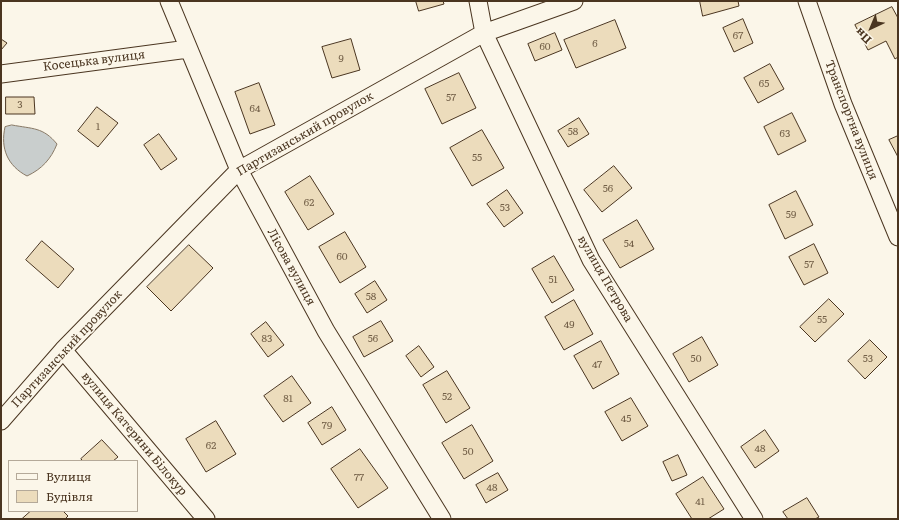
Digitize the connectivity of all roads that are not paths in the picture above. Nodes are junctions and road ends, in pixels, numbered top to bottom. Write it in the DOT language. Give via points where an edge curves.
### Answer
graph roads {
  1 [pos="169,1"];
  2 [pos="478,1"];
  3 [pos="574,1"];
  4 [pos="807,1"];
  5 [pos="484,33"];
  6 [pos="188,49"];
  7 [pos="1,74"];
  8 [pos="239,170"];
  9 [pos="898,237"];
  10 [pos="63,350"];
  11 [pos="1,420"];
  12 [pos="206,519"];
  13 [pos="442,519"];
  14 [pos="754,519"];
  1 -- 6 [label="street, Лісова вулиця"];
  2 -- 5 [label="street, вулиця Петрова"];
  3 -- 5 [label="street, Партизанський провулок"];
  4 -- 9 [label="street, Транспортна вулиця" via="843,104"];
  5 -- 8 [label="street, Партизанський провулок"];
  5 -- 14 [label="street, вулиця Петрова" via="592,260"];
  6 -- 7 [label="street, Косецька вулиця"];
  6 -- 8 [label="street, Лісова вулиця"];
  8 -- 10 [label="street, Партизанський провулок"];
  8 -- 13 [label="street, Лісова вулиця" via="326,331"];
  10 -- 11 [label="street, Партизанський провулок"];
  10 -- 12 [label="street, вулиця Катерини Білокур"];
}
